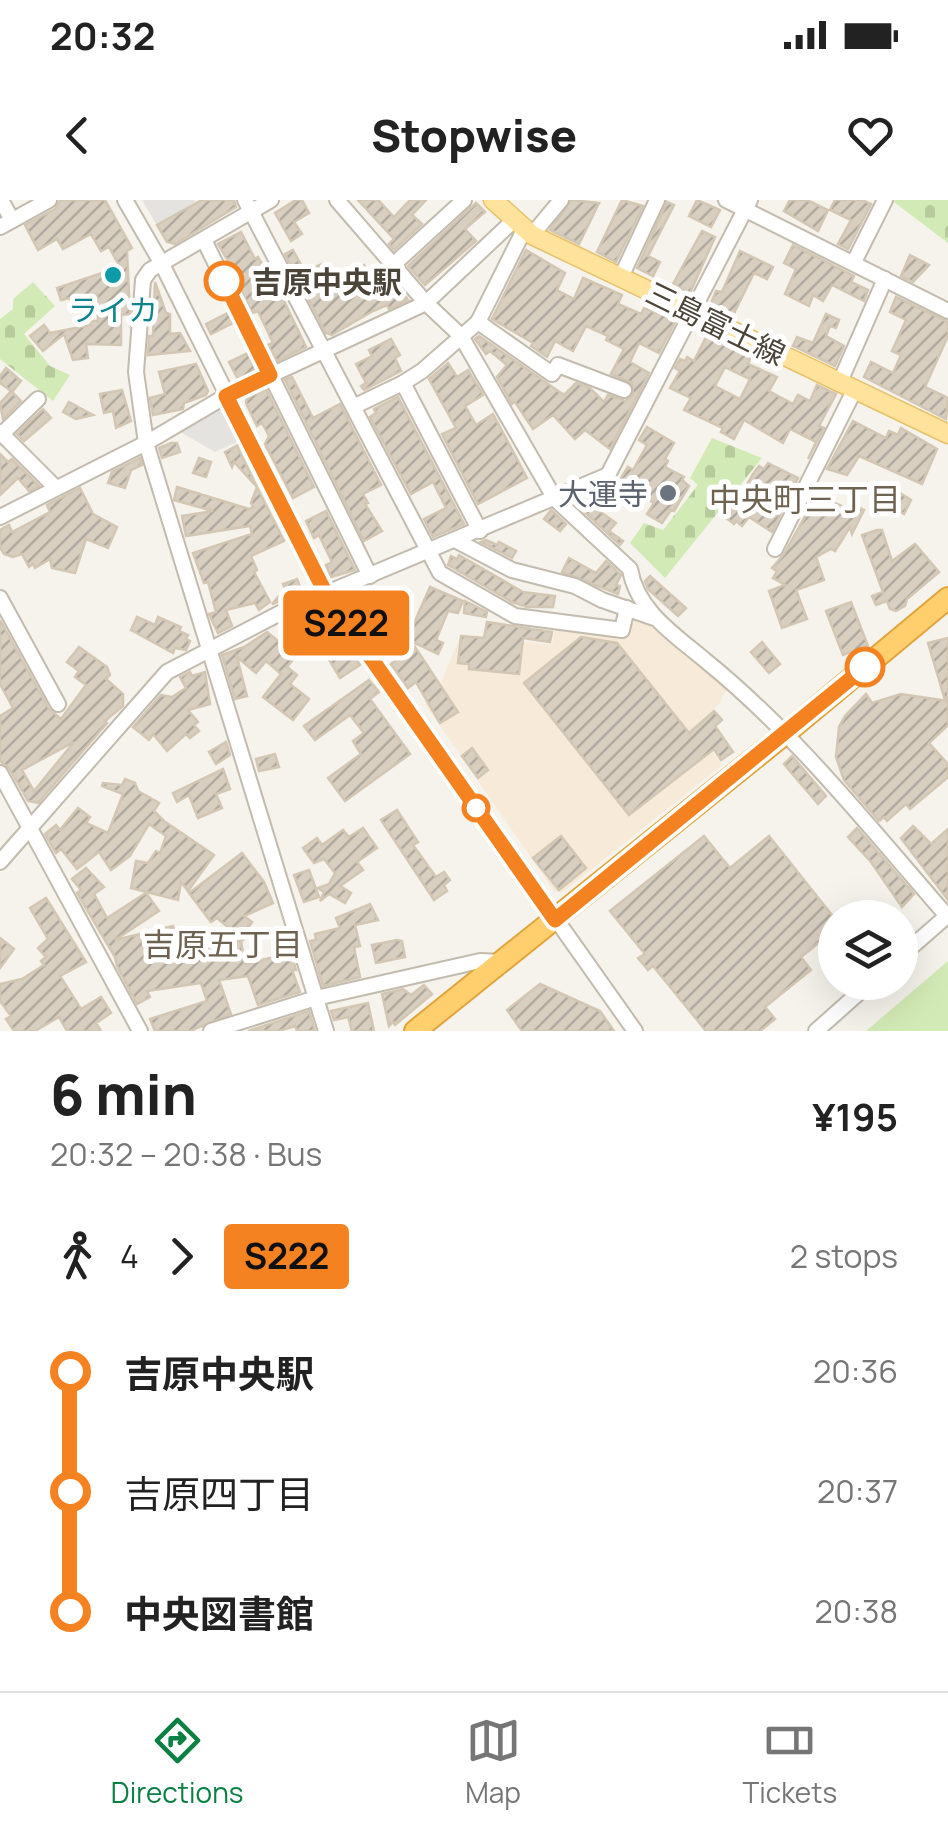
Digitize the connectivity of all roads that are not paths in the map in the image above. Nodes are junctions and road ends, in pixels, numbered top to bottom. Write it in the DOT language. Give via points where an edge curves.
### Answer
graph roads {
  1 [pos="1,200"];
  2 [pos="48,200"];
  3 [pos="125,200"];
  4 [pos="272,200"];
  5 [pos="337,200"];
  6 [pos="464,200"];
  7 [pos="493,200"];
  8 [pos="561,200"];
  9 [pos="657,200"];
  10 [pos="726,200"];
  11 [pos="884,200"];
  12 [pos="748,205"];
  13 [pos="248,206"];
  14 [pos="6,223"];
  15 [pos="523,229"];
  16 [pos="204,240"];
  17 [pos="854,262"];
  18 [pos="162,264"];
  19 [pos="393,265"];
  20 [pos="621,278"];
  21 [pos="885,279"];
  22 [pos="426,304"];
  23 [pos="693,311"];
  24 [pos="948,311"];
  25 [pos="478,322"];
  26 [pos="461,336"];
  27 [pos="326,350"];
  28 [pos="270,375"];
  29 [pos="403,383"];
  30 [pos="846,387"];
  31 [pos="624,390"];
  32 [pos="226,396"];
  33 [pos="38,399"];
  34 [pos="355,406"];
  35 [pos="1,433"];
  36 [pos="948,434"];
  37 [pos="146,443"];
  38 [pos="54,487"];
  39 [pos="555,499"];
  40 [pos="0,517"];
  41 [pos="480,531"];
  42 [pos="457,541"];
  43 [pos="776,549"];
  44 [pos="429,552"];
  45 [pos="370,576"];
  46 [pos="326,594"];
  47 [pos="0,598"];
  48 [pos="948,598"];
  49 [pos="627,608"];
  50 [pos="655,618"];
  51 [pos="210,648"];
  52 [pos="58,704"];
  53 [pos="786,733"];
  54 [pos="0,772"];
  55 [pos="28,829"];
  56 [pos="0,862"];
  57 [pos="948,915"];
  58 [pos="555,920"];
  59 [pos="918,941"];
  60 [pos="502,962"];
  61 [pos="316,998"];
  62 [pos="851,1000"];
  63 [pos="140,1031"];
  64 [pos="211,1031"];
  65 [pos="326,1031"];
  66 [pos="415,1031"];
  67 [pos="635,1031"];
  68 [pos="816,1031"];
  1 -- 14 [label="street"];
  2 -- 14 [label="street"];
  3 -- 18 [label="street"];
  4 -- 13 [label="street"];
  5 -- 19 [label="street"];
  6 -- 19 [label="street"];
  7 -- 15 [label="main road, 三島富士線"];
  8 -- 15 [label="street"];
  9 -- 20 [label="street"];
  10 -- 12 [label="street"];
  11 -- 17 [label="street"];
  12 -- 17 [label="street"];
  12 -- 23 [label="street"];
  13 -- 16 [label="street"];
  13 -- 27 [label="street"];
  15 -- 20 [label="main road, 三島富士線"];
  15 -- 22 [label="street"];
  15 -- 25 [label="street"];
  16 -- 18 [label="street"];
  16 -- 28 [label="street"];
  17 -- 21 [label="street"];
  18 -- 32 [label="street"];
  18 -- 37 [label="street" via="143,280 136,372"];
  19 -- 22 [label="street"];
  20 -- 23 [label="main road, 三島富士線"];
  21 -- 24 [label="street"];
  21 -- 30 [label="street"];
  22 -- 26 [label="street"];
  22 -- 27 [label="street"];
  23 -- 30 [label="main road, 三島富士線"];
  23 -- 39 [label="street" via="608,475"];
  25 -- 26 [label="street"];
  25 -- 31 [label="street" via="552,374 558,365"];
  26 -- 29 [label="street"];
  26 -- 39 [label="street"];
  27 -- 28 [label="street"];
  27 -- 34 [label="street"];
  28 -- 32 [label="street"];
  28 -- 45 [label="street"];
  29 -- 34 [label="street"];
  29 -- 41 [label="street"];
  30 -- 36 [label="main road, 三島富士線"];
  30 -- 43 [label="street"];
  32 -- 37 [label="street"];
  32 -- 46 [label="street"];
  33 -- 35 [label="street"];
  34 -- 44 [label="street"];
  35 -- 38 [label="street"];
  37 -- 38 [label="street"];
  37 -- 51 [label="street"];
  38 -- 40 [label="street"];
  39 -- 41 [label="street"];
  39 -- 50 [label="street" via="630,570"];
  41 -- 42 [label="street"];
  42 -- 44 [label="street"];
  42 -- 49 [label="street" via="512,570"];
  44 -- 45 [label="street"];
  44 -- 49 [label="street" via="440,574 514,616 622,630"];
  45 -- 46 [label="street"];
  46 -- 51 [label="street"];
  46 -- 58 [label="street"];
  47 -- 52 [label="street"];
  48 -- 53 [label="highway"];
  49 -- 50 [label="street"];
  50 -- 53 [label="street"];
  51 -- 55 [label="street" via="150,688"];
  51 -- 61 [label="street"];
  53 -- 57 [label="street"];
  53 -- 58 [label="highway"];
  54 -- 55 [label="street"];
  55 -- 56 [label="street"];
  55 -- 63 [label="street"];
  57 -- 59 [label="street"];
  58 -- 60 [label="highway"];
  58 -- 67 [label="street"];
  60 -- 61 [label="street" via="480,961"];
  60 -- 66 [label="highway"];
  61 -- 64 [label="street"];
  61 -- 65 [label="street"];
  62 -- 68 [label="street"];
}
